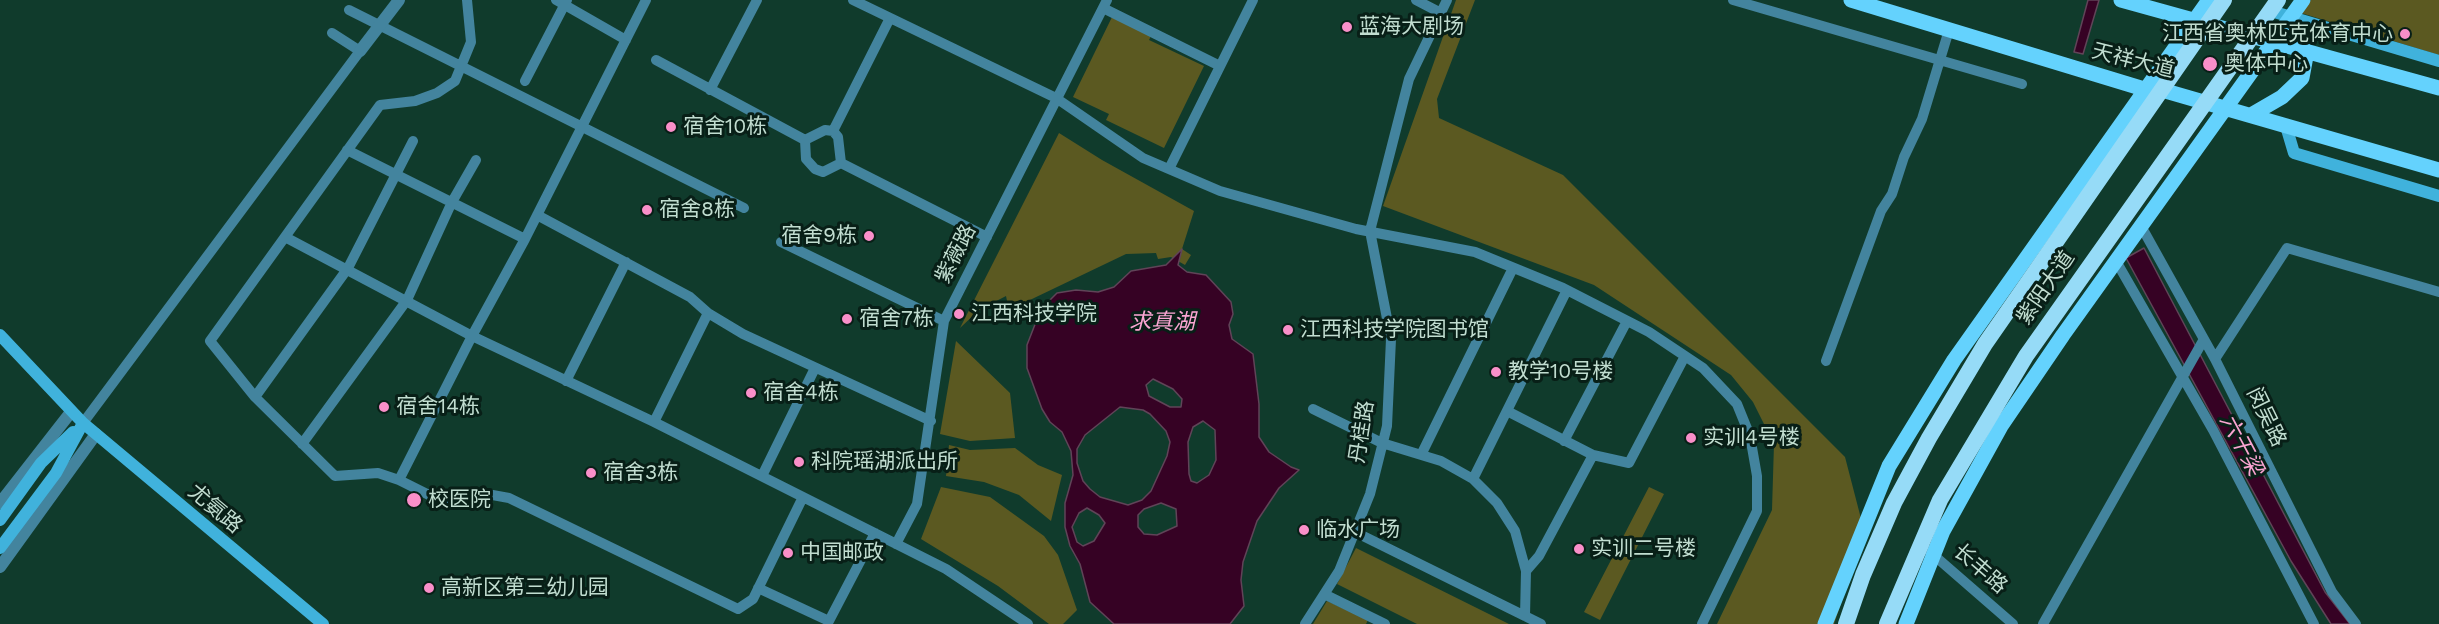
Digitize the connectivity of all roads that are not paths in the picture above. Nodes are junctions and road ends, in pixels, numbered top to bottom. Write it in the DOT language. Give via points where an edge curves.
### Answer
graph roads {
  1 [pos="399,0"];
  2 [pos="467,0"];
  3 [pos="646,0"];
  4 [pos="757,0"];
  5 [pos="853,0"];
  6 [pos="1253,0"];
  7 [pos="1416,0"];
  8 [pos="1447,0"];
  9 [pos="1851,0"];
  10 [pos="2121,0"];
  11 [pos="2209,0"];
  12 [pos="2224,0"];
  13 [pos="2303,0"];
  14 [pos="562,1"];
  15 [pos="1737,1"];
  16 [pos="1105,4"];
  17 [pos="2274,5"];
  18 [pos="349,10"];
  19 [pos="1441,13"];
  20 [pos="2291,17"];
  21 [pos="890,18"];
  22 [pos="2201,22"];
  23 [pos="380,27"];
  24 [pos="1949,30"];
  25 [pos="332,33"];
  26 [pos="2253,35"];
  27 [pos="626,40"];
  28 [pos="2274,41"];
  29 [pos="360,51"];
  30 [pos="2307,51"];
  31 [pos="656,60"];
  32 [pos="1940,60"];
  33 [pos="2439,61"];
  34 [pos="1220,66"];
  35 [pos="460,68"];
  36 [pos="525,81"];
  37 [pos="2022,84"];
  38 [pos="2439,88"];
  39 [pos="2144,89"];
  40 [pos="710,90"];
  41 [pos="2162,90"];
  42 [pos="1058,100"];
  43 [pos="2206,102"];
  44 [pos="2226,108"];
  45 [pos="2251,115"];
  46 [pos="582,126"];
  47 [pos="2286,126"];
  48 [pos="833,131"];
  49 [pos="806,140"];
  50 [pos="413,141"];
  51 [pos="347,150"];
  52 [pos="476,160"];
  53 [pos="841,163"];
  54 [pos="1169,169"];
  55 [pos="2439,170"];
  56 [pos="396,174"];
  57 [pos="2439,196"];
  58 [pos="452,202"];
  59 [pos="744,208"];
  60 [pos="537,215"];
  61 [pos="2141,226"];
  62 [pos="1370,231"];
  63 [pos="285,237"];
  64 [pos="987,237"];
  65 [pos="525,239"];
  66 [pos="781,242"];
  67 [pos="2116,261"];
  68 [pos="626,262"];
  69 [pos="348,268"];
  70 [pos="1513,268"];
  71 [pos="1567,290"];
  72 [pos="2439,292"];
  73 [pos="407,300"];
  74 [pos="708,314"];
  75 [pos="944,321"];
  76 [pos="1627,321"];
  77 [pos="0,336"];
  78 [pos="472,336"];
  79 [pos="2204,339"];
  80 [pos="1685,356"];
  81 [pos="2215,359"];
  82 [pos="1826,361"];
  83 [pos="815,368"];
  84 [pos="2183,378"];
  85 [pos="566,381"];
  86 [pos="255,397"];
  87 [pos="1313,409"];
  88 [pos="1507,411"];
  89 [pos="71,412"];
  90 [pos="931,421"];
  91 [pos="654,422"];
  92 [pos="83,423"];
  93 [pos="96,434"];
  94 [pos="1564,441"];
  95 [pos="1383,443"];
  96 [pos="302,444"];
  97 [pos="1422,453"];
  98 [pos="1593,455"];
  99 [pos="762,476"];
  100 [pos="1473,479"];
  101 [pos="399,480"];
  102 [pos="803,497"];
  103 [pos="0,503"];
  104 [pos="0,520"];
  105 [pos="1355,532"];
  106 [pos="874,533"];
  107 [pos="896,544"];
  108 [pos="1920,544"];
  109 [pos="0,548"];
  110 [pos="1934,555"];
  111 [pos="0,567"];
  112 [pos="1526,571"];
  113 [pos="758,588"];
  114 [pos="1326,595"];
  115 [pos="1525,616"];
  116 [pos="323,624"];
  117 [pos="1028,624"];
  118 [pos="1305,624"];
  119 [pos="1385,624"];
  120 [pos="1541,624"];
  121 [pos="1702,624"];
  122 [pos="1825,624"];
  123 [pos="1846,624"];
  124 [pos="1887,624"];
  125 [pos="1906,624"];
  126 [pos="2013,624"];
  127 [pos="2043,624"];
  128 [pos="2314,624"];
  129 [pos="2356,624"];
  1 -- 23 [label="street"];
  2 -- 35 [label="street" via="471,42"];
  3 -- 27 [label="street"];
  4 -- 40 [label="street"];
  5 -- 21 [label="street"];
  6 -- 34 [label="street"];
  7 -- 19 [label="street"];
  8 -- 19 [label="street"];
  9 -- 24 [label="main road, 天祥大道"];
  10 -- 22 [label="main road"];
  11 -- 22 [label="main road"];
  12 -- 22 [label="highway, 紫阳大道"];
  13 -- 20 [label="main road"];
  14 -- 27 [label="street"];
  14 -- 36 [label="street"];
  15 -- 32 [label="street"];
  16 -- 34 [label="street"];
  16 -- 42 [label="street, 紫薇路"];
  17 -- 20 [label="main road"];
  17 -- 26 [label="highway, 紫阳大道"];
  18 -- 23 [label="street"];
  19 -- 62 [label="street" via="1409,79"];
  20 -- 28 [label="main road"];
  20 -- 33 [label="main road"];
  21 -- 42 [label="street"];
  21 -- 48 [label="street"];
  22 -- 26 [label="main road"];
  22 -- 39 [label="main road"];
  22 -- 41 [label="highway, 紫阳大道"];
  23 -- 29 [label="street"];
  23 -- 35 [label="street"];
  24 -- 32 [label="street"];
  24 -- 39 [label="main road, 天祥大道"];
  25 -- 29 [label="street"];
  26 -- 28 [label="main road"];
  26 -- 43 [label="highway, 紫阳大道"];
  27 -- 46 [label="street"];
  28 -- 30 [label="main road"];
  28 -- 44 [label="main road"];
  29 -- 92 [label="street"];
  30 -- 38 [label="main road"];
  30 -- 45 [label="main road" via="2302,78 2282,97"];
  31 -- 40 [label="street"];
  32 -- 37 [label="street"];
  32 -- 82 [label="street" via="1922,119 1892,194 1881,211"];
  34 -- 54 [label="street"];
  35 -- 46 [label="street"];
  35 -- 51 [label="street" via="455,81 437,93 415,101 380,105"];
  39 -- 41 [label="main road, 天祥大道"];
  39 -- 122 [label="main road" via="1954,360 1889,466"];
  40 -- 49 [label="street"];
  41 -- 43 [label="main road, 天祥大道"];
  41 -- 123 [label="highway, 紫阳大道" via="1985,345 1929,438 1894,503"];
  42 -- 54 [label="street" via="1143,158"];
  42 -- 64 [label="street, 紫薇路"];
  43 -- 44 [label="main road, 天祥大道"];
  43 -- 108 [label="highway, 紫阳大道" via="2026,356 1940,500"];
  44 -- 45 [label="main road, 天祥大道"];
  44 -- 61 [label="main road"];
  45 -- 47 [label="main road, 天祥大道"];
  46 -- 59 [label="street"];
  46 -- 60 [label="street"];
  47 -- 55 [label="main road, 天祥大道"];
  47 -- 57 [label="main road" via="2294,153"];
  48 -- 49 [label="street" via="825,130"];
  48 -- 53 [label="street" via="840,144"];
  49 -- 53 [label="street" via="806,159 815,169 823,172"];
  50 -- 56 [label="street"];
  51 -- 56 [label="street"];
  51 -- 63 [label="street"];
  52 -- 58 [label="street"];
  53 -- 64 [label="street"];
  54 -- 62 [label="street" via="1220,191"];
  56 -- 58 [label="street"];
  56 -- 69 [label="street"];
  58 -- 65 [label="street"];
  58 -- 73 [label="street"];
  60 -- 65 [label="street"];
  60 -- 68 [label="street"];
  61 -- 67 [label="main road"];
  61 -- 79 [label="street, 闵吴路"];
  62 -- 70 [label="street" via="1475,252"];
  62 -- 95 [label="street, 丹桂路" via="1390,339"];
  63 -- 69 [label="street"];
  63 -- 86 [label="street" via="210,341"];
  64 -- 75 [label="street, 紫薇路"];
  65 -- 78 [label="street"];
  66 -- 75 [label="street"];
  67 -- 84 [label="street"];
  67 -- 110 [label="main road" via="2001,426 1943,531"];
  68 -- 74 [label="street" via="690,297"];
  68 -- 85 [label="street"];
  69 -- 73 [label="street"];
  69 -- 86 [label="street"];
  70 -- 71 [label="street"];
  70 -- 97 [label="street"];
  71 -- 76 [label="street"];
  71 -- 88 [label="street"];
  72 -- 81 [label="street" via="2287,248"];
  73 -- 78 [label="street"];
  73 -- 96 [label="street"];
  74 -- 83 [label="street"];
  74 -- 91 [label="street"];
  75 -- 90 [label="street, 紫薇路"];
  76 -- 80 [label="street"];
  76 -- 94 [label="street"];
  77 -- 89 [label="main road, 尤氨路"];
  78 -- 85 [label="street"];
  78 -- 101 [label="street"];
  79 -- 81 [label="street, 闵吴路"];
  79 -- 84 [label="street"];
  80 -- 98 [label="street" via="1629,464"];
  80 -- 121 [label="street" via="1703,368 1737,404 1750,436 1757,476 1757,511"];
  81 -- 129 [label="street, 闵吴路" via="2331,592"];
  83 -- 90 [label="street"];
  83 -- 99 [label="street"];
  84 -- 127 [label="street"];
  84 -- 128 [label="street"];
  85 -- 91 [label="street"];
  86 -- 96 [label="street"];
  87 -- 95 [label="street"];
  88 -- 94 [label="street"];
  88 -- 100 [label="street"];
  89 -- 92 [label="main road, 尤氨路"];
  89 -- 103 [label="street"];
  90 -- 107 [label="street, 紫薇路" via="917,504"];
  91 -- 99 [label="street"];
  92 -- 93 [label="main road, 尤氨路"];
  92 -- 104 [label="main road" via="41,463"];
  92 -- 109 [label="main road" via="56,473"];
  93 -- 111 [label="street"];
  93 -- 116 [label="main road, 尤氨路"];
  94 -- 98 [label="street"];
  95 -- 97 [label="street"];
  95 -- 105 [label="street, 丹桂路"];
  96 -- 101 [label="street" via="335,476 378,473"];
  97 -- 100 [label="street"];
  98 -- 112 [label="street" via="1539,556"];
  99 -- 102 [label="street"];
  100 -- 112 [label="street" via="1497,503 1515,531"];
  101 -- 113 [label="street" via="441,501 488,494 509,498 738,609 753,599"];
  102 -- 106 [label="street"];
  102 -- 113 [label="street"];
  105 -- 114 [label="street, 丹桂路"];
  105 -- 115 [label="street"];
  106 -- 107 [label="street"];
  106 -- 113 [label="street" via="828,621"];
  107 -- 117 [label="street" via="946,569"];
  108 -- 110 [label="street, 长丰路"];
  108 -- 124 [label="highway, 紫阳大道"];
  110 -- 125 [label="main road"];
  110 -- 126 [label="street, 长丰路"];
  112 -- 115 [label="street"];
  114 -- 118 [label="street, 丹桂路"];
  114 -- 119 [label="street"];
  115 -- 120 [label="street"];
}
